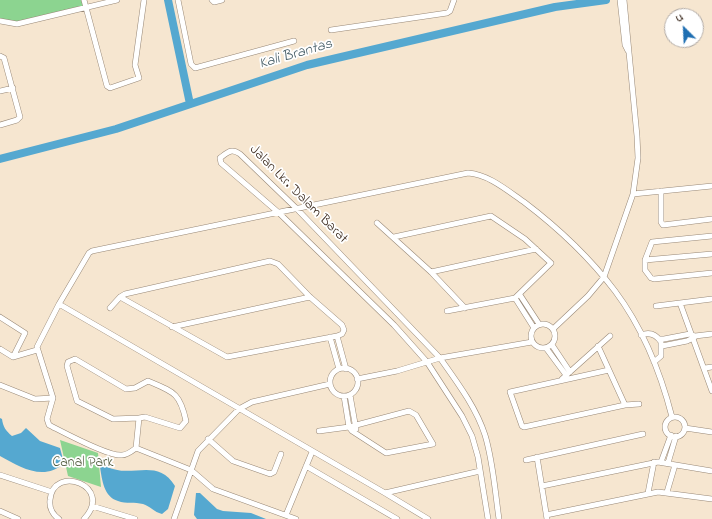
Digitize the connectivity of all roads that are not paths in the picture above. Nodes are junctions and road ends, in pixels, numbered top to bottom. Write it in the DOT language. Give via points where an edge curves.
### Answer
graph roads {
  1 [pos="84,0"];
  2 [pos="117,0"];
  3 [pos="144,0"];
  4 [pos="178,0"];
  5 [pos="212,0"];
  6 [pos="222,0"];
  7 [pos="454,0"];
  8 [pos="622,2"];
  9 [pos="86,8"];
  10 [pos="0,21"];
  11 [pos="331,30"];
  12 [pos="294,41"];
  13 [pos="0,56"];
  14 [pos="13,88"];
  15 [pos="0,91"];
  16 [pos="0,125"];
  17 [pos="712,186"];
  18 [pos="661,191"];
  19 [pos="633,194"];
  20 [pos="296,208"];
  21 [pos="279,213"];
  22 [pos="712,219"];
  23 [pos="377,223"];
  24 [pos="712,236"];
  25 [pos="394,237"];
  26 [pos="536,249"];
  27 [pos="712,254"];
  28 [pos="645,260"];
  29 [pos="431,272"];
  30 [pos="712,273"];
  31 [pos="604,277"];
  32 [pos="517,296"];
  33 [pos="120,297"];
  34 [pos="310,297"];
  35 [pos="712,299"];
  36 [pos="680,303"];
  37 [pos="59,304"];
  38 [pos="656,306"];
  39 [pos="110,308"];
  40 [pos="465,308"];
  41 [pos="447,311"];
  42 [pos="0,317"];
  43 [pos="539,324"];
  44 [pos="172,327"];
  45 [pos="534,328"];
  46 [pos="553,329"];
  47 [pos="712,334"];
  48 [pos="641,335"];
  49 [pos="330,336"];
  50 [pos="338,336"];
  51 [pos="610,336"];
  52 [pos="693,336"];
  53 [pos="659,339"];
  54 [pos="532,342"];
  55 [pos="552,345"];
  56 [pos="598,346"];
  57 [pos="662,346"];
  58 [pos="546,348"];
  59 [pos="0,350"];
  60 [pos="37,350"];
  61 [pos="13,357"];
  62 [pos="440,358"];
  63 [pos="427,362"];
  64 [pos="654,362"];
  65 [pos="712,367"];
  66 [pos="704,368"];
  67 [pos="339,369"];
  68 [pos="346,369"];
  69 [pos="609,370"];
  70 [pos="568,373"];
  71 [pos="357,379"];
  72 [pos="561,380"];
  73 [pos="330,384"];
  74 [pos="0,385"];
  75 [pos="712,391"];
  76 [pos="347,395"];
  77 [pos="53,398"];
  78 [pos="639,404"];
  79 [pos="625,405"];
  80 [pos="239,409"];
  81 [pos="672,417"];
  82 [pos="139,418"];
  83 [pos="356,426"];
  84 [pos="350,427"];
  85 [pos="685,428"];
  86 [pos="319,431"];
  87 [pos="712,432"];
  88 [pos="355,433"];
  89 [pos="643,434"];
  90 [pos="673,436"];
  91 [pos="208,439"];
  92 [pos="136,448"];
  93 [pos="312,452"];
  94 [pos="281,454"];
  95 [pos="537,457"];
  96 [pos="526,460"];
  97 [pos="654,462"];
  98 [pos="661,462"];
  99 [pos="668,463"];
  100 [pos="675,465"];
  101 [pos="306,466"];
  102 [pos="191,470"];
  103 [pos="480,471"];
  104 [pos="712,471"];
  105 [pos="0,475"];
  106 [pos="542,486"];
  107 [pos="52,492"];
  108 [pos="667,492"];
  109 [pos="385,493"];
  110 [pos="648,493"];
  111 [pos="712,500"];
  112 [pos="92,506"];
  113 [pos="0,511"];
  114 [pos="286,515"];
  115 [pos="547,517"];
  116 [pos="18,519"];
  117 [pos="59,519"];
  118 [pos="84,519"];
  119 [pos="135,519"];
  120 [pos="174,519"];
  121 [pos="296,519"];
  122 [pos="397,519"];
  123 [pos="428,519"];
  124 [pos="488,519"];
  125 [pos="499,519"];
  1 -- 9 [label="street"];
  2 -- 9 [label="street"];
  3 -- 9 [label="street" via="135,65 140,78 110,88 107,86"];
  4 -- 12 [label="street" via="191,64 195,68"];
  5 -- 6 [label="street"];
  7 -- 11 [label="street" via="447,13"];
  8 -- 19 [label="street" via="638,158"];
  9 -- 10 [label="street" via="17,24"];
  13 -- 14 [label="street" via="4,58"];
  14 -- 15 [label="street"];
  14 -- 16 [label="street" via="19,118"];
  17 -- 18 [label="street"];
  18 -- 19 [label="street"];
  18 -- 22 [label="street" via="663,225"];
  19 -- 31 [label="street"];
  20 -- 21 [label="street"];
  20 -- 21 [label="street, Jalan Lkr. Dalam Barat" via="237,152 230,150 220,158 224,167"];
  20 -- 31 [label="street" via="476,173 517,197 541,215"];
  20 -- 62 [label="street, Jalan Lkr. Dalam Barat"];
  21 -- 37 [label="street" via="90,252"];
  21 -- 63 [label="street, Jalan Lkr. Dalam Barat" via="394,325"];
  23 -- 25 [label="street"];
  24 -- 28 [label="street" via="652,242"];
  25 -- 26 [label="street" via="489,216 494,217"];
  25 -- 29 [label="street"];
  26 -- 29 [label="street"];
  26 -- 32 [label="street" via="550,265"];
  27 -- 28 [label="street"];
  28 -- 30 [label="street" via="645,270 653,278"];
  29 -- 40 [label="street"];
  31 -- 46 [label="street"];
  31 -- 48 [label="street" via="616,292"];
  32 -- 40 [label="street"];
  32 -- 43 [label="street"];
  32 -- 45 [label="street"];
  33 -- 34 [label="street" via="270,261 278,264"];
  33 -- 39 [label="street"];
  33 -- 44 [label="street"];
  34 -- 44 [label="street"];
  34 -- 50 [label="street" via="342,325 344,330"];
  35 -- 36 [label="street"];
  36 -- 38 [label="street"];
  36 -- 52 [label="street"];
  37 -- 60 [label="street" via="38,342"];
  37 -- 80 [label="street"];
  40 -- 41 [label="street"];
  42 -- 61 [label="street" via="25,333"];
  43 -- 45 [label="street"];
  43 -- 46 [label="street" via="547,324"];
  44 -- 49 [label="street" via="227,357"];
  45 -- 54 [label="street" via="531,332"];
  46 -- 55 [label="street" via="555,337"];
  47 -- 52 [label="street"];
  48 -- 53 [label="street" via="654,334"];
  48 -- 64 [label="street"];
  49 -- 50 [label="street"];
  49 -- 67 [label="street"];
  50 -- 68 [label="street"];
  51 -- 56 [label="street"];
  52 -- 53 [label="street"];
  52 -- 57 [label="street"];
  52 -- 66 [label="street"];
  53 -- 57 [label="street"];
  54 -- 58 [label="street" via="536,346"];
  54 -- 62 [label="street"];
  55 -- 58 [label="street"];
  55 -- 70 [label="street"];
  56 -- 69 [label="street"];
  56 -- 70 [label="street"];
  57 -- 64 [label="street" via="661,356"];
  58 -- 70 [label="street"];
  59 -- 61 [label="street"];
  60 -- 61 [label="street"];
  60 -- 77 [label="street"];
  62 -- 63 [label="street"];
  62 -- 125 [label="street, Jalan Lkr. Dalam Barat" via="474,411 485,435"];
  63 -- 71 [label="street"];
  63 -- 103 [label="street, Jalan Lkr. Dalam Barat" via="466,423 472,436"];
  64 -- 81 [label="street"];
  65 -- 66 [label="street"];
  66 -- 75 [label="street"];
  67 -- 68 [label="street"];
  67 -- 73 [label="street" via="332,375"];
  68 -- 71 [label="street"];
  69 -- 72 [label="street"];
  69 -- 79 [label="street"];
  70 -- 72 [label="street"];
  71 -- 76 [label="street" via="357,385"];
  72 -- 79 [label="street" via="510,392 522,427"];
  73 -- 76 [label="street" via="335,393"];
  73 -- 80 [label="street" via="252,402"];
  74 -- 77 [label="street" via="35,399"];
  76 -- 83 [label="street"];
  76 -- 84 [label="street"];
  77 -- 92 [label="street" via="47,419 50,425 116,455 123,456"];
  78 -- 79 [label="street"];
  80 -- 91 [label="street"];
  80 -- 93 [label="street"];
  81 -- 85 [label="street" via="683,420"];
  81 -- 90 [label="street" via="666,426"];
  82 -- 82 [label="street" via="145,417 180,428 186,421 179,398 164,388 148,382 126,389 75,359 68,362 76,401 114,419"];
  82 -- 92 [label="street"];
  83 -- 84 [label="street"];
  83 -- 88 [label="street"];
  83 -- 88 [label="street" via="410,411 416,415 433,444 386,453"];
  84 -- 86 [label="street"];
  84 -- 88 [label="street"];
  85 -- 87 [label="street"];
  85 -- 90 [label="street" via="682,434"];
  89 -- 95 [label="street"];
  90 -- 98 [label="street"];
  90 -- 99 [label="street"];
  91 -- 94 [label="street" via="233,461 270,474 274,472"];
  91 -- 102 [label="street" via="198,451"];
  92 -- 102 [label="street"];
  93 -- 101 [label="street"];
  93 -- 109 [label="street"];
  95 -- 96 [label="street"];
  95 -- 106 [label="street"];
  97 -- 98 [label="street"];
  97 -- 106 [label="street"];
  97 -- 110 [label="street"];
  98 -- 99 [label="street"];
  99 -- 100 [label="street"];
  100 -- 104 [label="street"];
  100 -- 108 [label="street"];
  101 -- 114 [label="street"];
  101 -- 122 [label="street"];
  102 -- 114 [label="street" via="212,489"];
  102 -- 120 [label="street"];
  103 -- 109 [label="street"];
  103 -- 124 [label="street, Jalan Lkr. Dalam Barat"];
  105 -- 107 [label="street"];
  106 -- 115 [label="street"];
  107 -- 112 [label="street" via="63,482 78,482 90,491"];
  107 -- 117 [label="street" via="50,506"];
  108 -- 110 [label="street"];
  108 -- 111 [label="street"];
  109 -- 123 [label="street"];
  110 -- 115 [label="street"];
  112 -- 118 [label="street"];
  112 -- 119 [label="street"];
  113 -- 116 [label="street"];
  114 -- 121 [label="street"];
}
